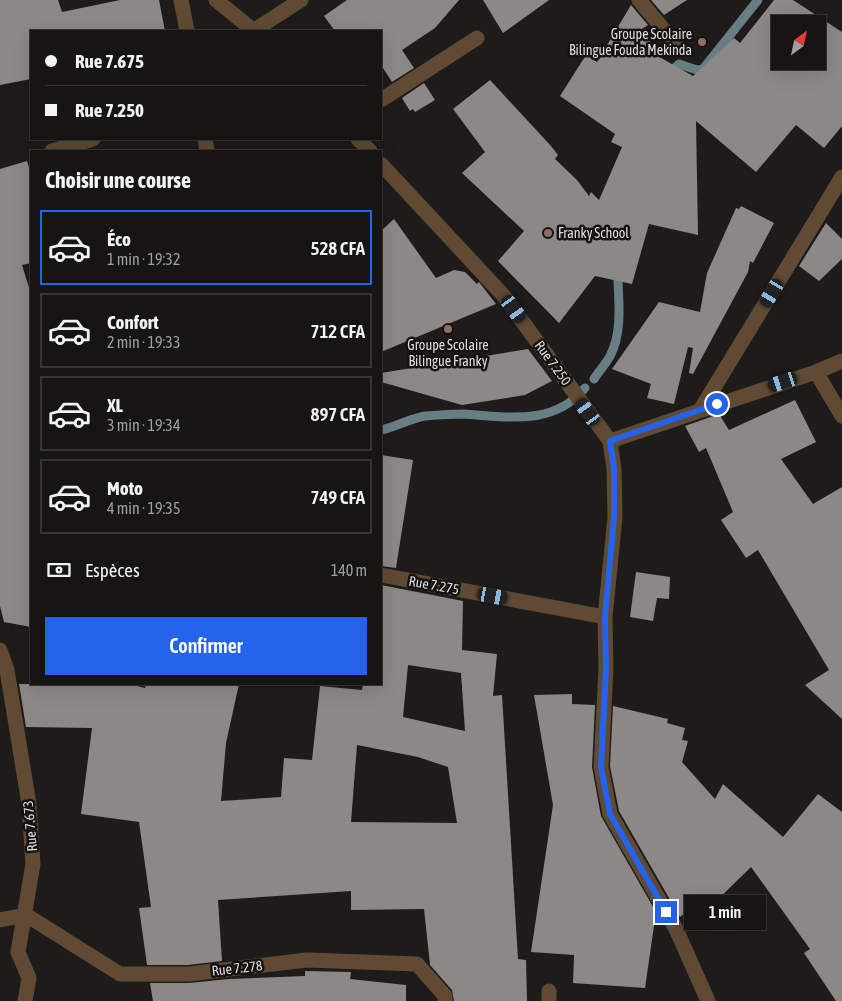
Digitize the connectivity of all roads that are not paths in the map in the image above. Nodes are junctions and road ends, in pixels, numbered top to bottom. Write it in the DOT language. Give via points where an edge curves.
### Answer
graph roads {
  1 [pos="181,0"];
  2 [pos="216,0"];
  3 [pos="301,0"];
  4 [pos="639,0"];
  5 [pos="188,30"];
  6 [pos="252,30"];
  7 [pos="255,30"];
  8 [pos="477,38"];
  9 [pos="679,48"];
  10 [pos="382,99"];
  11 [pos="90,140"];
  12 [pos="359,140"];
  13 [pos="55,150"];
  14 [pos="369,150"];
  15 [pos="382,165"];
  16 [pos="842,177"];
  17 [pos="842,361"];
  18 [pos="816,372"];
  19 [pos="701,409"];
  20 [pos="842,416"];
  21 [pos="610,441"];
  22 [pos="382,576"];
  23 [pos="605,617"];
  24 [pos="0,650"];
  25 [pos="26,915"];
  26 [pos="0,920"];
  27 [pos="25,1001"];
  28 [pos="445,1001"];
  29 [pos="708,1001"];
  1 -- 5 [label="street"];
  2 -- 6 [label="street"];
  3 -- 7 [label="street"];
  4 -- 9 [label="street"];
  8 -- 10 [label="street"];
  11 -- 13 [label="street"];
  12 -- 14 [label="street"];
  15 -- 21 [label="street, Rue 7.250" via="503,295"];
  16 -- 19 [label="street"];
  17 -- 18 [label="street"];
  18 -- 19 [label="street"];
  18 -- 20 [label="street"];
  19 -- 21 [label="street"];
  21 -- 23 [label="street, Rue 7.250" via="614,469 614,517"];
  22 -- 23 [label="street, Rue 7.275"];
  23 -- 29 [label="street, Rue 7.250" via="606,677 601,767 610,814 676,929"];
  24 -- 25 [label="street, Rue 7.673" via="7,670 29,804 33,864"];
  25 -- 26 [label="street"];
  25 -- 27 [label="street, Rue 7.673" via="18,952 28,978"];
  25 -- 28 [label="street, Rue 7.278" via="120,974 189,974 307,960 417,964 445,996"];
}
